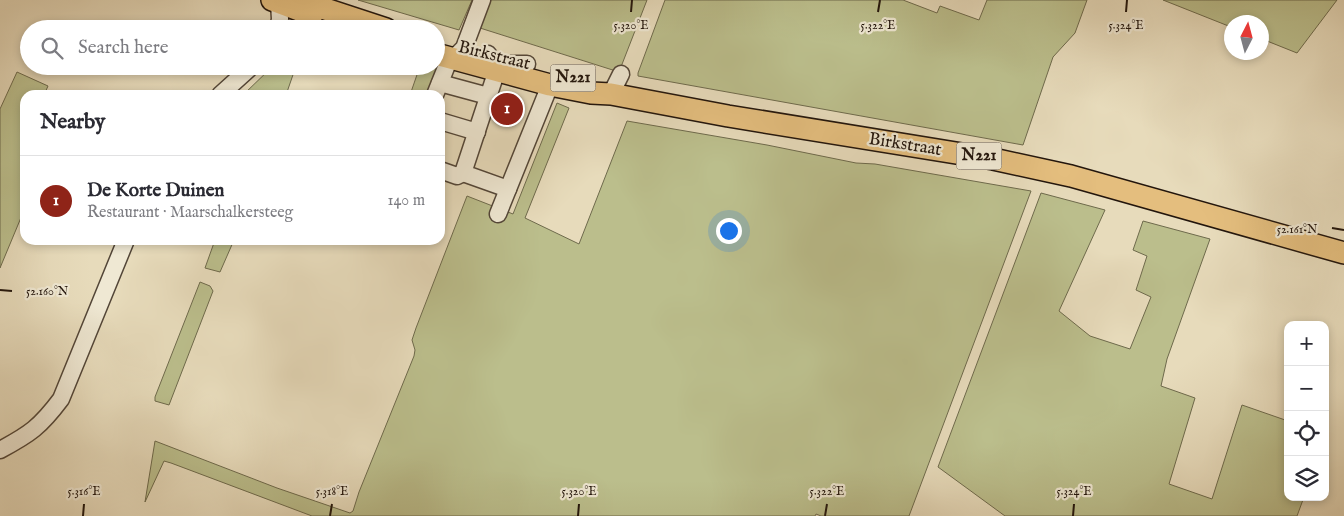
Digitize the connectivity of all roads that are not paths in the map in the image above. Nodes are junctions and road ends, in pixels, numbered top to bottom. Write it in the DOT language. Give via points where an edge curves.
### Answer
graph roads {
  1 [pos="482,0"];
  2 [pos="292,9"];
  3 [pos="280,20"];
  4 [pos="328,20"];
  5 [pos="344,20"];
  6 [pos="450,56"];
  7 [pos="493,67"];
  8 [pos="445,70"];
  9 [pos="621,74"];
  10 [pos="242,75"];
  11 [pos="443,75"];
  12 [pos="550,84"];
  13 [pos="438,89"];
  14 [pos="226,90"];
  15 [pos="609,93"];
  16 [pos="488,96"];
  17 [pos="445,123"];
  18 [pos="477,132"];
  19 [pos="445,172"];
  20 [pos="464,173"];
  21 [pos="508,189"];
  22 [pos="498,214"];
  23 [pos="124,245"];
  24 [pos="1344,253"];
  25 [pos="0,450"];
  1 -- 6 [label="street"];
  2 -- 3 [label="street"];
  2 -- 4 [label="main road"];
  2 -- 5 [label="main road"];
  6 -- 7 [label="main road, Birkstraat / N221"];
  6 -- 8 [label="street"];
  7 -- 12 [label="main road, Birkstraat / N221"];
  7 -- 15 [label="main road, Birkstraat / N221" via="527,64"];
  7 -- 16 [label="street"];
  9 -- 15 [label="street"];
  10 -- 14 [label="street"];
  11 -- 13 [label="street"];
  12 -- 15 [label="main road, Birkstraat / N221" via="591,93"];
  12 -- 21 [label="street"];
  13 -- 16 [label="street"];
  15 -- 24 [label="main road, Birkstraat / N221" via="728,116 993,159 1080,178"];
  16 -- 18 [label="street"];
  17 -- 18 [label="street"];
  18 -- 20 [label="street"];
  19 -- 20 [label="street" via="457,176"];
  20 -- 21 [label="street"];
  21 -- 22 [label="street"];
  23 -- 25 [label="street" via="60,399 45,421 28,435"];
}
